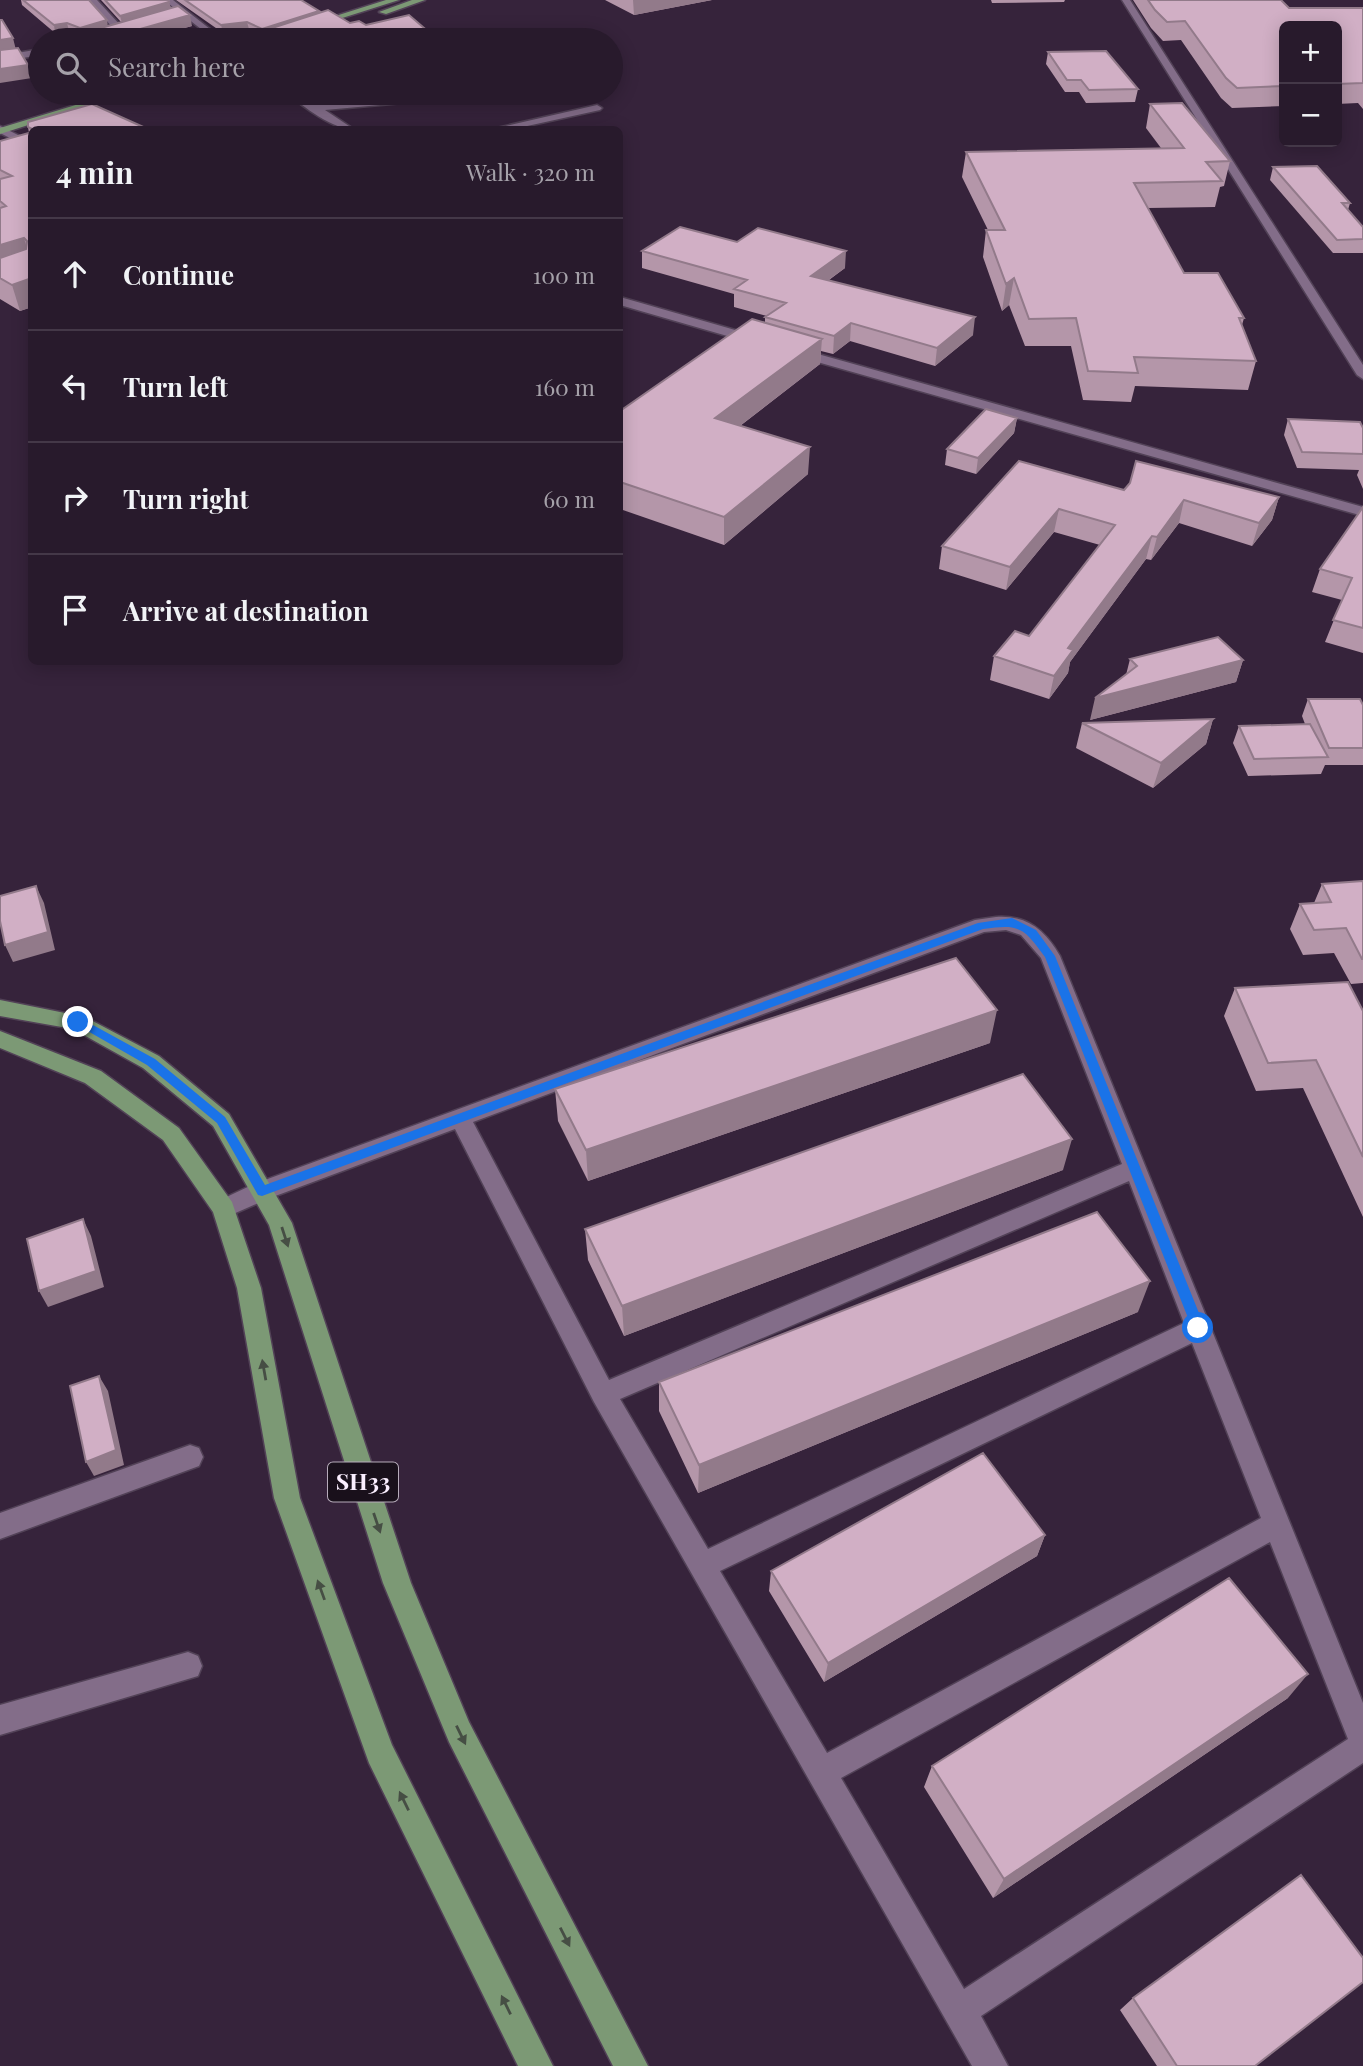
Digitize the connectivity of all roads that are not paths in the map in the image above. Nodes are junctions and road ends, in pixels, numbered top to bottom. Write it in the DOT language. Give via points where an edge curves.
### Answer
graph roads {
  1 [pos="92,0"];
  2 [pos="168,0"];
  3 [pos="395,0"];
  4 [pos="421,0"];
  5 [pos="1126,0"];
  6 [pos="182,11"];
  7 [pos="169,14"];
  8 [pos="132,25"];
  9 [pos="118,28"];
  10 [pos="122,28"];
  11 [pos="204,28"];
  12 [pos="303,28"];
  13 [pos="331,28"];
  14 [pos="28,54"];
  15 [pos="0,59"];
  16 [pos="62,105"];
  17 [pos="81,105"];
  18 [pos="308,105"];
  19 [pos="346,105"];
  20 [pos="312,108"];
  21 [pos="597,108"];
  22 [pos="342,126"];
  23 [pos="513,126"];
  24 [pos="0,128"];
  25 [pos="28,144"];
  26 [pos="623,302"];
  27 [pos="1363,375"];
  28 [pos="1363,512"];
  29 [pos="0,1008"];
  30 [pos="0,1039"];
  31 [pos="460,1118"];
  32 [pos="1134,1169"];
  33 [pos="262,1191"];
  34 [pos="224,1209"];
  35 [pos="1198,1328"];
  36 [pos="603,1394"];
  37 [pos="190,1457"];
  38 [pos="1276,1524"];
  39 [pos="0,1526"];
  40 [pos="702,1566"];
  41 [pos="188,1666"];
  42 [pos="0,1720"];
  43 [pos="1363,1740"];
  44 [pos="1363,1746"];
  45 [pos="821,1773"];
  46 [pos="958,2012"];
  47 [pos="536,2066"];
  48 [pos="631,2066"];
  49 [pos="991,2066"];
  1 -- 9 [label="street"];
  2 -- 6 [label="street"];
  3 -- 12 [label="main road"];
  4 -- 13 [label="main road"];
  5 -- 27 [label="street"];
  6 -- 7 [label="street"];
  6 -- 11 [label="street"];
  8 -- 10 [label="street"];
  14 -- 15 [label="street"];
  16 -- 24 [label="main road"];
  17 -- 24 [label="main road"];
  18 -- 20 [label="street"];
  19 -- 20 [label="street"];
  20 -- 22 [label="street"];
  21 -- 23 [label="street"];
  24 -- 25 [label="street"];
  26 -- 28 [label="street"];
  29 -- 33 [label="main road, SH33" via="78,1022 151,1062 221,1120"];
  30 -- 34 [label="main road" via="93,1077 171,1134"];
  31 -- 32 [label="street" via="982,925 1012,921 1032,932 1050,956"];
  31 -- 33 [label="street"];
  31 -- 36 [label="street"];
  32 -- 35 [label="street"];
  32 -- 36 [label="street"];
  33 -- 34 [label="street"];
  33 -- 48 [label="main road, SH33, one-way" via="280,1223 397,1583 459,1732"];
  47 -- 34 [label="main road, one-way" via="380,1752 292,1511 249,1288"];
  35 -- 38 [label="street"];
  35 -- 40 [label="street"];
  36 -- 40 [label="street"];
  37 -- 39 [label="street"];
  38 -- 43 [label="street"];
  38 -- 45 [label="street"];
  40 -- 45 [label="street"];
  41 -- 42 [label="street"];
  44 -- 46 [label="street"];
  45 -- 46 [label="street"];
  46 -- 49 [label="street"];
}
